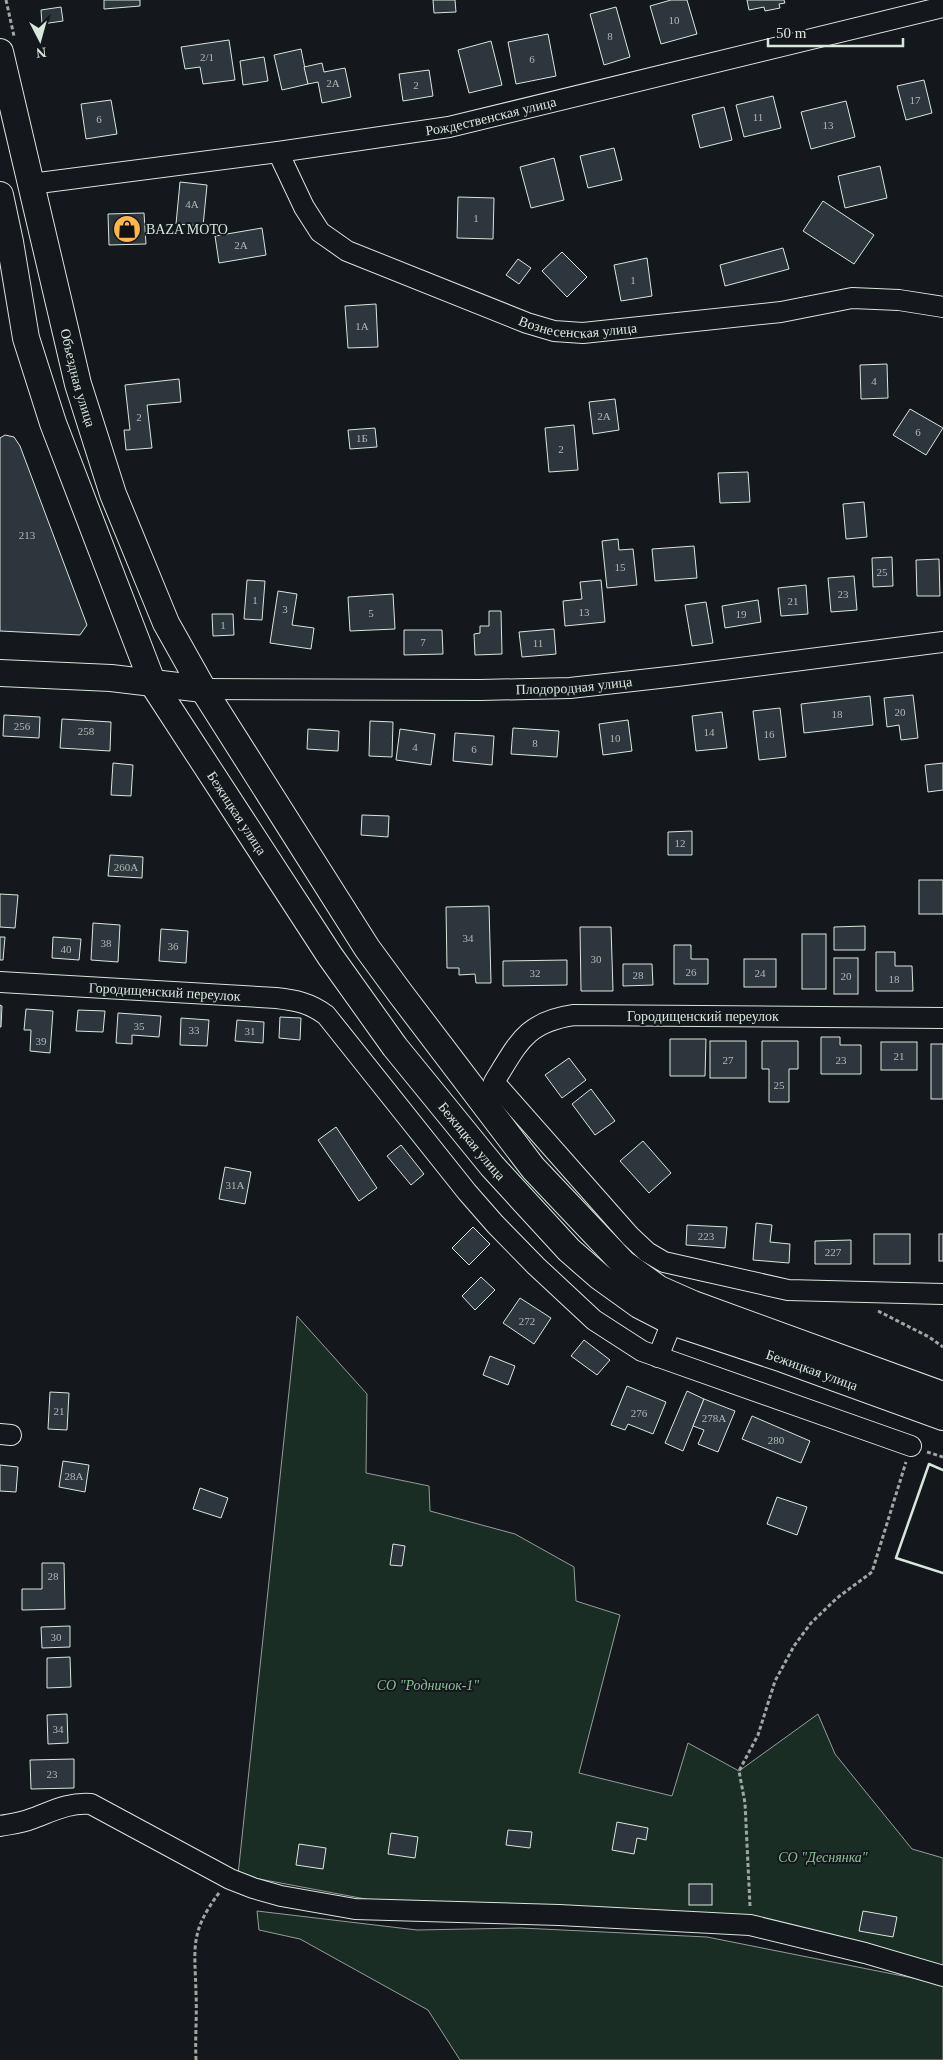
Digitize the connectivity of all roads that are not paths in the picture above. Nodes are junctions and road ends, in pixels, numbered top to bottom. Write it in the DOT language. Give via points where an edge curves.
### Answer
graph roads {
  1 [pos="943,7"];
  2 [pos="0,52"];
  3 [pos="278,152"];
  4 [pos="31,184"];
  5 [pos="0,195"];
  6 [pos="5,243"];
  7 [pos="943,307"];
  8 [pos="943,642"];
  9 [pos="0,673"];
  10 [pos="153,684"];
  11 [pos="203,689"];
  12 [pos="0,982"];
  13 [pos="943,1018"];
  14 [pos="943,1294"];
  15 [pos="672,1322"];
  16 [pos="658,1357"];
  17 [pos="943,1394"];
  18 [pos="943,1417"];
  19 [pos="911,1446"];
  20 [pos="0,1826"];
  21 [pos="943,1976"];
  1 -- 3 [label="street, Рождественская улица" via="449,127"];
  2 -- 4 [label="main road, Объездная улица"];
  3 -- 4 [label="street, Рождественская улица"];
  3 -- 7 [label="street, Вознесенская улица" via="304,207 320,232 347,251 554,331 583,332 781,312 852,298 899,300"];
  4 -- 11 [label="main road, Объездная улица" via="78,384 101,459 159,610"];
  5 -- 6 [label="main road"];
  6 -- 10 [label="main road" via="26,338 53,423"];
  8 -- 11 [label="street, Плодородная улица" via="570,688"];
  9 -- 10 [label="main road" via="111,678"];
  10 -- 11 [label="main road"];
  10 -- 15 [label="main road, Бежицкая улица" via="330,956 395,1047 454,1121 569,1250 639,1305"];
  11 -- 17 [label="main road, Бежицкая улица" via="367,948 534,1168 623,1263 659,1289 692,1304"];
  12 -- 16 [label="street, Городищенский переулок" via="276,998 316,1007 326,1015 467,1192 536,1266 594,1320 630,1345"];
  13 -- 14 [label="street, Городищенский переулок" via="556,1017 537,1025 519,1043 494,1082 630,1236 664,1262 788,1290"];
  15 -- 16 [label="street"];
  15 -- 18 [label="main road, Бежицкая улица"];
  16 -- 19 [label="street"];
  20 -- 21 [label="street" via="25,1821 58,1808 91,1804 230,1878 281,1896 355,1909 750,1925"];
}
